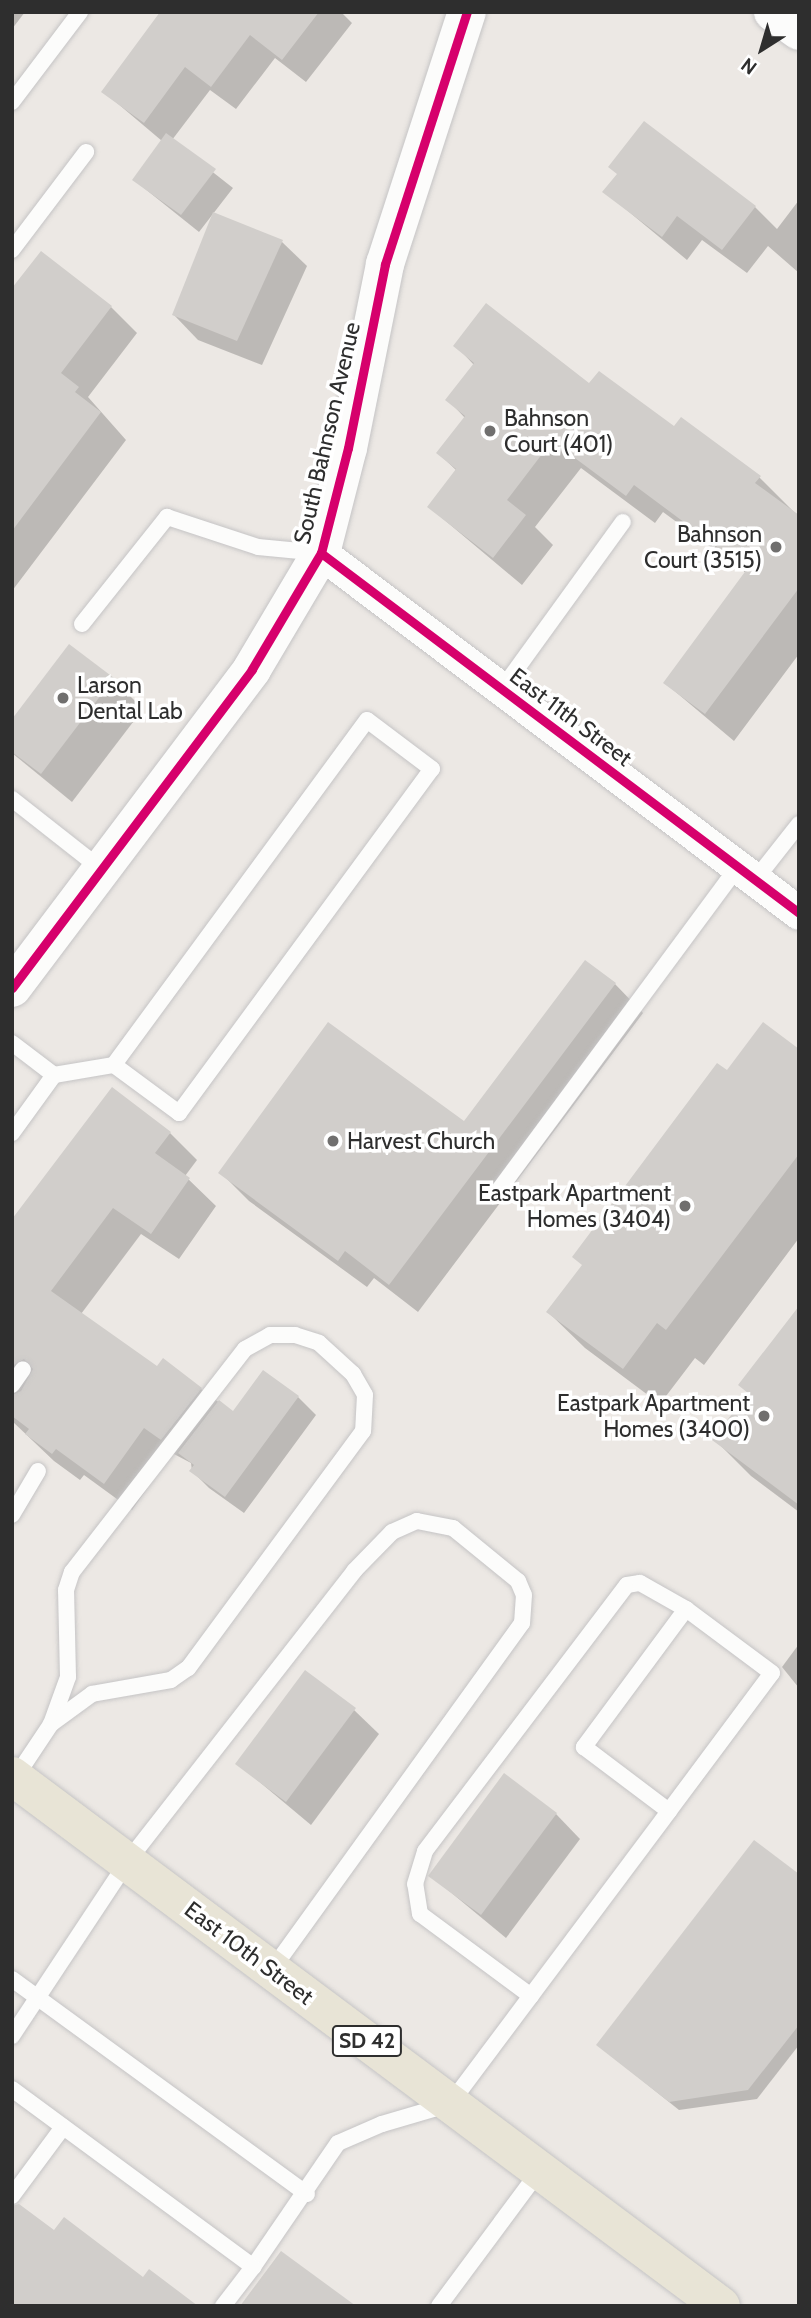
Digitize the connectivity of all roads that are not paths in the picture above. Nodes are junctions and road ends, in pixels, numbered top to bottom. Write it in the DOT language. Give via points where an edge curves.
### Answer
graph roads {
  1 [pos="79,12"];
  2 [pos="467,12"];
  3 [pos="774,12"];
  4 [pos="799,32"];
  5 [pos="12,102"];
  6 [pos="86,152"];
  7 [pos="12,250"];
  8 [pos="623,522"];
  9 [pos="321,553"];
  10 [pos="82,624"];
  11 [pos="502,689"];
  12 [pos="12,799"];
  13 [pos="799,824"];
  14 [pos="102,869"];
  15 [pos="747,873"];
  16 [pos="799,913"];
  17 [pos="12,988"];
  18 [pos="12,1043"];
  19 [pos="114,1065"];
  20 [pos="54,1075"];
  21 [pos="12,1133"];
  22 [pos="498,1191"];
  23 [pos="23,1369"];
  24 [pos="12,1385"];
  25 [pos="38,1471"];
  26 [pos="12,1515"];
  27 [pos="686,1609"];
  28 [pos="51,1724"];
  29 [pos="14,1777"];
  30 [pos="669,1811"];
  31 [pos="127,1862"];
  32 [pos="272,1970"];
  33 [pos="12,1979"];
  34 [pos="531,1996"];
  35 [pos="37,1997"];
  36 [pos="12,2036"];
  37 [pos="12,2089"];
  38 [pos="450,2104"];
  39 [pos="63,2127"];
  40 [pos="540,2170"];
  41 [pos="307,2194"];
  42 [pos="12,2196"];
  43 [pos="253,2267"];
  44 [pos="223,2306"];
  45 [pos="439,2306"];
  46 [pos="721,2306"];
  1 -- 5 [label="lane"];
  2 -- 9 [label="street, South Bahnson Avenue" via="385,264 348,448"];
  3 -- 4 [label="street"];
  6 -- 7 [label="lane"];
  8 -- 11 [label="lane"];
  9 -- 10 [label="lane" via="258,547 167,517"];
  9 -- 11 [label="street, East 11th Street"];
  9 -- 14 [label="street, South Bahnson Avenue" via="252,669"];
  11 -- 15 [label="street, East 11th Street"];
  12 -- 14 [label="lane"];
  13 -- 15 [label="lane"];
  14 -- 17 [label="street, South Bahnson Avenue"];
  15 -- 16 [label="street, East 11th Street"];
  15 -- 22 [label="lane"];
  18 -- 20 [label="lane"];
  19 -- 19 [label="lane" via="180,1112 432,769 367,720"];
  19 -- 20 [label="lane"];
  20 -- 21 [label="lane"];
  23 -- 24 [label="lane"];
  25 -- 26 [label="lane"];
  27 -- 30 [label="lane" via="584,1747"];
  27 -- 30 [label="lane" via="772,1673"];
  27 -- 34 [label="lane" via="640,1583 626,1585 425,1851 415,1884 420,1914"];
  28 -- 28 [label="lane" via="92,1694 171,1680 188,1668 363,1432 365,1395 353,1374 319,1343 295,1335 270,1335 245,1349 72,1572 66,1590 68,1677"];
  28 -- 29 [label="lane"];
  29 -- 31 [label="main road, East 10th Street / SD 42"];
  30 -- 34 [label="lane"];
  31 -- 32 [label="main road, East 10th Street / SD 42"];
  31 -- 32 [label="lane" via="354,1571 392,1532 417,1521 453,1528 518,1581 526,1611 507,1647"];
  31 -- 35 [label="lane"];
  32 -- 38 [label="main road, East 10th Street / SD 42"];
  33 -- 35 [label="lane"];
  34 -- 38 [label="lane"];
  35 -- 36 [label="lane"];
  35 -- 41 [label="lane"];
  37 -- 39 [label="lane"];
  38 -- 40 [label="main road, East 10th Street / SD 42"];
  38 -- 41 [label="lane" via="346,2138 325,2159"];
  39 -- 42 [label="lane"];
  39 -- 43 [label="lane"];
  40 -- 45 [label="lane"];
  40 -- 46 [label="main road, East 10th Street / SD 42"];
  41 -- 43 [label="lane"];
  43 -- 44 [label="lane"];
}
